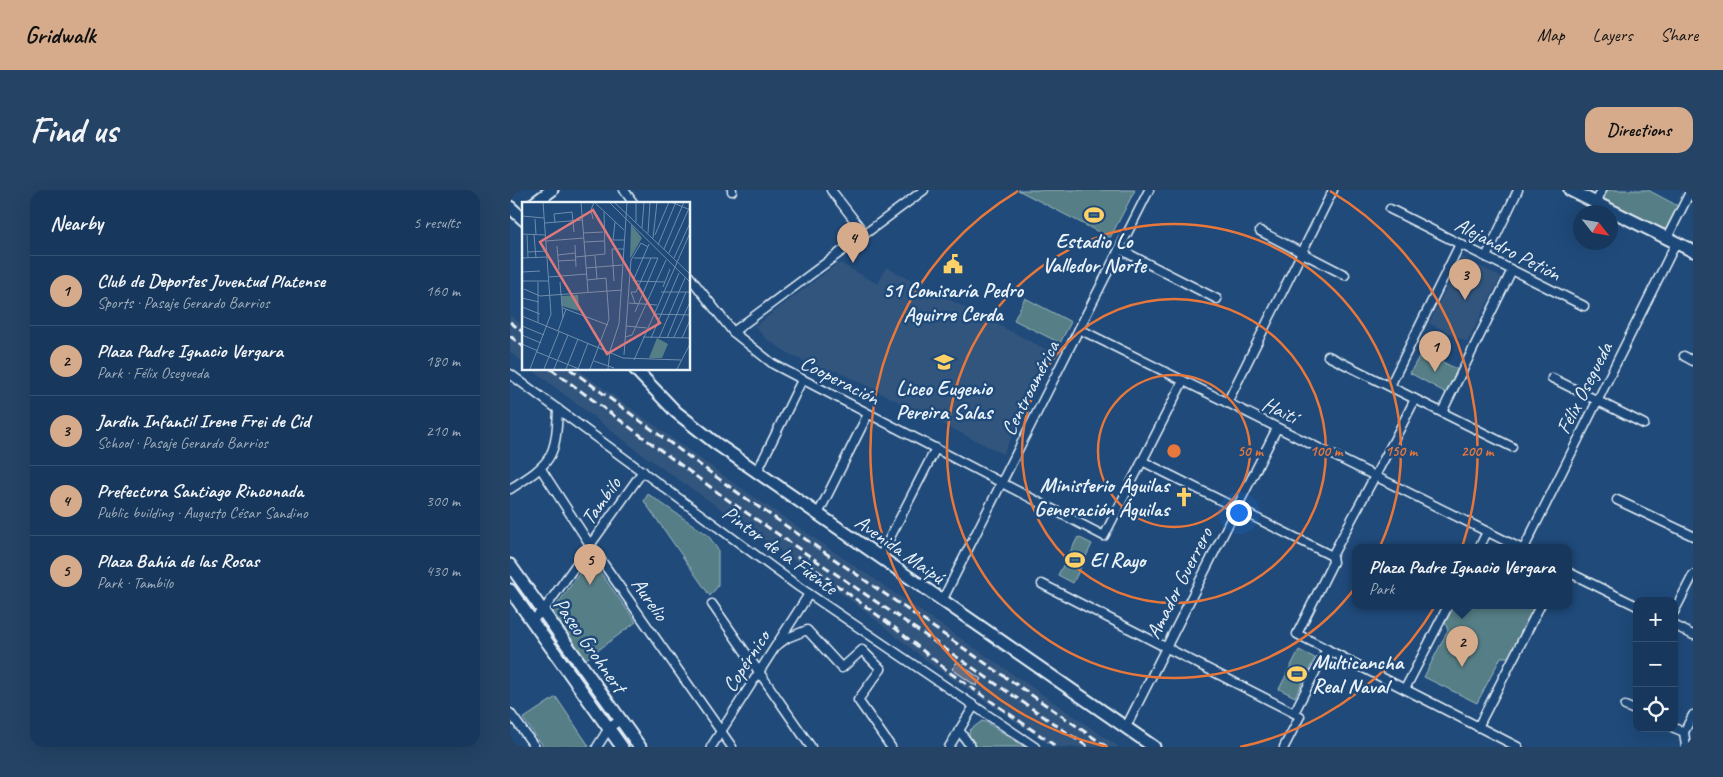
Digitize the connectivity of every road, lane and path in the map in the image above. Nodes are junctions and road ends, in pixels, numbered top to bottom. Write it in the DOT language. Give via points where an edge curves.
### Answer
graph roads {
  1 [pos="552,190"];
  2 [pos="624,190"];
  3 [pos="831,190"];
  4 [pos="924,190"];
  5 [pos="1149,190"];
  6 [pos="1333,190"];
  7 [pos="1518,190"];
  8 [pos="1570,190"];
  9 [pos="1602,190"];
  10 [pos="1691,190"];
  11 [pos="536,202"];
  12 [pos="633,202"];
  13 [pos="1596,203"];
  14 [pos="510,207"];
  15 [pos="1390,209"];
  16 [pos="519,217"];
  17 [pos="1260,231"];
  18 [pos="865,234"];
  19 [pos="1671,241"];
  20 [pos="1460,244"];
  21 [pos="1119,249"];
  22 [pos="1302,252"];
  23 [pos="1693,252"];
  24 [pos="1486,257"];
  25 [pos="1512,270"];
  26 [pos="1346,274"];
  27 [pos="690,277"];
  28 [pos="1217,299"];
  29 [pos="1584,306"];
  30 [pos="1079,329"];
  31 [pos="733,332"];
  32 [pos="1328,356"];
  33 [pos="1684,356"];
  34 [pos="1693,361"];
  35 [pos="636,370"];
  36 [pos="510,374"];
  37 [pos="1552,378"];
  38 [pos="802,380"];
  39 [pos="1183,381"];
  40 [pos="1390,386"];
  41 [pos="1415,399"];
  42 [pos="1597,400"];
  43 [pos="1227,403"];
  44 [pos="558,409"];
  45 [pos="1442,412"];
  46 [pos="868,414"];
  47 [pos="1644,424"];
  48 [pos="1277,428"];
  49 [pos="1512,447"];
  50 [pos="936,448"];
  51 [pos="1142,461"];
  52 [pos="541,470"];
  53 [pos="643,471"];
  54 [pos="757,472"];
  55 [pos="1375,476"];
  56 [pos="1002,482"];
  57 [pos="510,490"];
  58 [pos="1617,500"];
  59 [pos="1236,508"];
  60 [pos="818,514"];
  61 [pos="1487,532"];
  62 [pos="1693,536"];
  63 [pos="1481,544"];
  64 [pos="1512,544"];
  65 [pos="1526,544"];
  66 [pos="591,546"];
  67 [pos="1332,556"];
  68 [pos="880,557"];
  69 [pos="510,565"];
  70 [pos="1572,574"];
  71 [pos="1693,575"];
  72 [pos="1042,584"];
  73 [pos="510,590"];
  74 [pos="809,594"];
  75 [pos="942,601"];
  76 [pos="712,604"];
  77 [pos="1633,604"];
  78 [pos="1678,604"];
  79 [pos="1446,609"];
  80 [pos="1538,609"];
  81 [pos="543,611"];
  82 [pos="532,620"];
  83 [pos="1678,627"];
  84 [pos="1693,634"];
  85 [pos="776,646"];
  86 [pos="1165,648"];
  87 [pos="1327,649"];
  88 [pos="758,673"];
  89 [pos="1405,689"];
  90 [pos="974,706"];
  91 [pos="1625,706"];
  92 [pos="1633,709"];
  93 [pos="510,713"];
  94 [pos="1297,714"];
  95 [pos="1693,715"];
  96 [pos="620,720"];
  97 [pos="1126,727"];
  98 [pos="1478,727"];
  99 [pos="609,728"];
  100 [pos="1693,728"];
  101 [pos="959,730"];
  102 [pos="1678,730"];
  103 [pos="721,731"];
  104 [pos="1684,732"];
  105 [pos="534,747"];
  106 [pos="597,747"];
  107 [pos="622,747"];
  108 [pos="640,747"];
  109 [pos="711,747"];
  110 [pos="732,747"];
  111 [pos="811,747"];
  112 [pos="891,747"];
  113 [pos="949,747"];
  114 [pos="971,747"];
  115 [pos="1035,747"];
  116 [pos="1154,747"];
  117 [pos="1284,747"];
  118 [pos="1518,747"];
  119 [pos="1686,747"];
  1 -- 11 [label="main road"];
  2 -- 12 [label="street"];
  3 -- 18 [label="street"];
  4 -- 18 [label="street"];
  5 -- 21 [label="street, Centroamérica"];
  6 -- 22 [label="street"];
  7 -- 24 [label="street"];
  8 -- 13 [label="main road"];
  9 -- 13 [label="street"];
  10 -- 19 [label="street, Félix Osegueda"];
  13 -- 19 [label="main road"];
  14 -- 16 [label="main road"];
  15 -- 20 [label="street, Alejandro Petión"];
  17 -- 22 [label="street"];
  18 -- 31 [label="street"];
  19 -- 23 [label="main road"];
  19 -- 42 [label="street, Félix Osegueda"];
  20 -- 24 [label="street, Alejandro Petión"];
  20 -- 40 [label="street"];
  21 -- 28 [label="street"];
  21 -- 30 [label="street, Centroamérica"];
  22 -- 26 [label="street"];
  22 -- 43 [label="street"];
  24 -- 25 [label="street, Alejandro Petión"];
  25 -- 29 [label="street, Alejandro Petión"];
  25 -- 45 [label="street"];
  27 -- 31 [label="street, Cooperación"];
  30 -- 39 [label="street, Haití"];
  30 -- 56 [label="street, Centroamérica"];
  31 -- 38 [label="street, Cooperación" via="765,360"];
  32 -- 40 [label="street"];
  33 -- 34 [label="street"];
  35 -- 54 [label="main road, Avenida Maipú" via="676,412"];
  36 -- 44 [label="street, Pintor de la Fuente"];
  37 -- 42 [label="street"];
  38 -- 46 [label="street, Cooperación"];
  38 -- 54 [label="street"];
  39 -- 43 [label="street, Haití"];
  39 -- 51 [label="street"];
  40 -- 41 [label="street"];
  41 -- 45 [label="street"];
  41 -- 55 [label="street"];
  42 -- 47 [label="street"];
  42 -- 65 [label="street, Félix Osegueda"];
  43 -- 48 [label="street, Haití"];
  44 -- 52 [label="street" via="555,446"];
  44 -- 53 [label="street, Pintor de la Fuente"];
  45 -- 49 [label="street"];
  46 -- 50 [label="street, Cooperación"];
  46 -- 60 [label="street"];
  48 -- 55 [label="street, Haití"];
  48 -- 59 [label="street, Amador Guerrero"];
  50 -- 56 [label="street, Cooperación"];
  50 -- 68 [label="street"];
  51 -- 56 [label="street, Cooperación" via="1104,536"];
  51 -- 59 [label="street"];
  52 -- 57 [label="street"];
  52 -- 66 [label="street, Aurelio"];
  53 -- 66 [label="street, Tambilo"];
  53 -- 74 [label="street, Pintor de la Fuente"];
  54 -- 60 [label="main road, Avenida Maipú"];
  55 -- 61 [label="street, Haití"];
  55 -- 67 [label="street"];
  56 -- 75 [label="street, Centroamérica"];
  58 -- 62 [label="street"];
  59 -- 67 [label="street"];
  59 -- 86 [label="street, Amador Guerrero"];
  60 -- 68 [label="main road, Avenida Maipú"];
  61 -- 63 [label="street"];
  61 -- 64 [label="street, Haití"];
  66 -- 81 [label="street, Tambilo"];
  66 -- 103 [label="street, Aurelio"];
  67 -- 87 [label="street" via="1333,562 1297,634"];
  68 -- 75 [label="main road, Avenida Maipú"];
  69 -- 81 [label="main road, Paseo Grohnert"];
  70 -- 77 [label="street"];
  71 -- 78 [label="street"];
  72 -- 86 [label="street"];
  73 -- 82 [label="main road, Paseo Grohnert"];
  74 -- 85 [label="street, Copérnico"];
  74 -- 90 [label="street, Pintor de la Fuente"];
  75 -- 97 [label="main road, Avenida Maipú"];
  76 -- 88 [label="street"];
  79 -- 89 [label="street"];
  80 -- 98 [label="street"];
  81 -- 82 [label="street, Tambilo"];
  81 -- 96 [label="main road, Paseo Grohnert"];
  82 -- 99 [label="main road, Paseo Grohnert"];
  83 -- 84 [label="street"];
  85 -- 88 [label="street, Copérnico"];
  85 -- 112 [label="street" via="807,630 842,668 862,650 880,666 881,672 858,700"];
  86 -- 94 [label="street"];
  86 -- 97 [label="street, Amador Guerrero"];
  87 -- 89 [label="street"];
  87 -- 94 [label="street"];
  88 -- 103 [label="street, Copérnico"];
  88 -- 111 [label="street"];
  89 -- 98 [label="street"];
  90 -- 101 [label="street"];
  90 -- 115 [label="street, Pintor de la Fuente"];
  91 -- 92 [label="street"];
  93 -- 105 [label="street"];
  94 -- 117 [label="street"];
  95 -- 104 [label="street"];
  96 -- 99 [label="street"];
  96 -- 108 [label="main road, Paseo Grohnert"];
  97 -- 116 [label="main road, Avenida Maipú"];
  98 -- 118 [label="street"];
  99 -- 106 [label="street"];
  99 -- 107 [label="main road, Paseo Grohnert"];
  100 -- 104 [label="street"];
  101 -- 113 [label="street"];
  101 -- 114 [label="street"];
  102 -- 104 [label="street"];
  103 -- 109 [label="street, Copérnico"];
  103 -- 110 [label="street, Aurelio"];
  104 -- 119 [label="street"];
}
